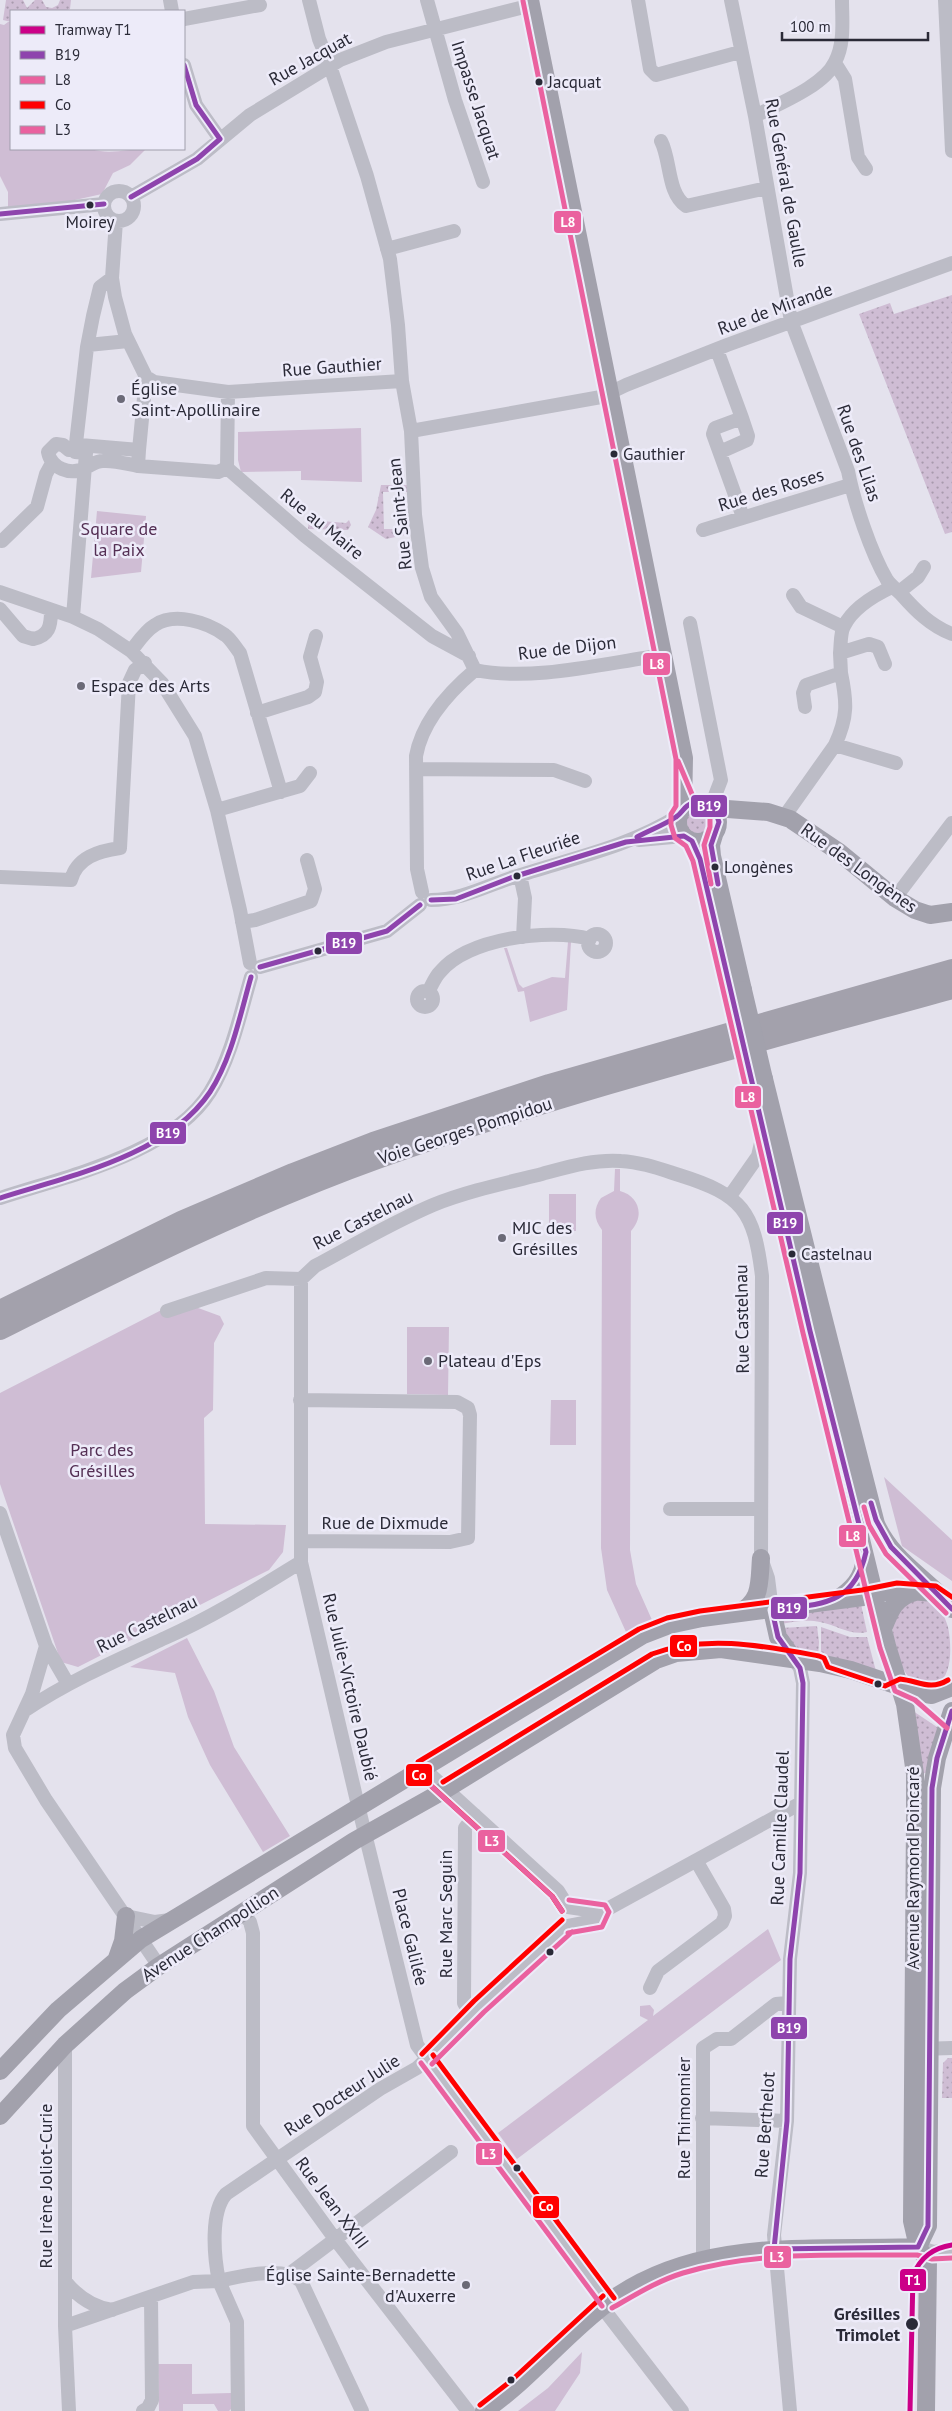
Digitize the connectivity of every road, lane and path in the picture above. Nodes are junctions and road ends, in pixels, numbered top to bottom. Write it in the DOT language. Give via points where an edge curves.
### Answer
graph roads {
  1 [pos="309,0"];
  2 [pos="426,0"];
  3 [pos="638,0"];
  4 [pos="732,0"];
  5 [pos="842,0"];
  6 [pos="945,0"];
  7 [pos="531,3"];
  8 [pos="260,5"];
  9 [pos="185,19"];
  10 [pos="434,29"];
  11 [pos="740,52"];
  12 [pos="835,63"];
  13 [pos="330,66"];
  14 [pos="185,69"];
  15 [pos="755,116"];
  16 [pos="220,139"];
  17 [pos="661,141"];
  18 [pos="952,151"];
  19 [pos="866,169"];
  20 [pos="483,182"];
  21 [pos="767,188"];
  22 [pos="131,197"];
  23 [pos="104,204"];
  24 [pos="0,214"];
  25 [pos="116,221"];
  26 [pos="454,231"];
  27 [pos="387,249"];
  28 [pos="952,263"];
  29 [pos="112,278"];
  30 [pos="792,321"];
  31 [pos="128,341"];
  32 [pos="88,344"];
  33 [pos="716,350"];
  34 [pos="146,377"];
  35 [pos="402,381"];
  36 [pos="228,392"];
  37 [pos="611,392"];
  38 [pos="742,418"];
  39 [pos="411,431"];
  40 [pos="76,449"];
  41 [pos="139,450"];
  42 [pos="720,452"];
  43 [pos="52,463"];
  44 [pos="138,466"];
  45 [pos="227,468"];
  46 [pos="85,469"];
  47 [pos="850,485"];
  48 [pos="743,517"];
  49 [pos="703,530"];
  50 [pos="2,541"];
  51 [pos="924,567"];
  52 [pos="896,590"];
  53 [pos="0,592"];
  54 [pos="793,595"];
  55 [pos="0,609"];
  56 [pos="51,611"];
  57 [pos="73,617"];
  58 [pos="690,623"];
  59 [pos="843,627"];
  60 [pos="952,634"];
  61 [pos="316,636"];
  62 [pos="131,651"];
  63 [pos="840,653"];
  64 [pos="664,655"];
  65 [pos="469,656"];
  66 [pos="145,663"];
  67 [pos="885,664"];
  68 [pos="475,670"];
  69 [pos="840,673"];
  70 [pos="805,707"];
  71 [pos="257,712"];
  72 [pos="835,745"];
  73 [pos="684,758"];
  74 [pos="896,763"];
  75 [pos="416,769"];
  76 [pos="310,773"];
  77 [pos="585,781"];
  78 [pos="281,792"];
  79 [pos="710,805"];
  80 [pos="216,810"];
  81 [pos="681,812"];
  82 [pos="776,814"];
  83 [pos="952,823"];
  84 [pos="716,831"];
  85 [pos="688,839"];
  86 [pos="626,842"];
  87 [pos="307,860"];
  88 [pos="520,875"];
  89 [pos="0,877"];
  90 [pos="895,898"];
  91 [pos="424,899"];
  92 [pos="952,912"];
  93 [pos="242,922"];
  94 [pos="523,937"];
  95 [pos="590,939"];
  96 [pos="952,961"];
  97 [pos="254,969"];
  98 [pos="952,969"];
  99 [pos="952,989"];
  100 [pos="737,991"];
  101 [pos="428,992"];
  102 [pos="861,994"];
  103 [pos="758,1080"];
  104 [pos="764,1131"];
  105 [pos="730,1196"];
  106 [pos="0,1198"];
  107 [pos="301,1279"];
  108 [pos="0,1310"];
  109 [pos="167,1311"];
  110 [pos="0,1330"];
  111 [pos="300,1400"];
  112 [pos="670,1509"];
  113 [pos="761,1509"];
  114 [pos="0,1513"];
  115 [pos="301,1541"];
  116 [pos="866,1552"];
  117 [pos="761,1558"];
  118 [pos="301,1562"];
  119 [pos="919,1590"];
  120 [pos="875,1594"];
  121 [pos="836,1600"];
  122 [pos="950,1606"];
  123 [pos="772,1610"];
  124 [pos="737,1614"];
  125 [pos="884,1629"];
  126 [pos="46,1646"];
  127 [pos="793,1658"];
  128 [pos="818,1663"];
  129 [pos="803,1683"];
  130 [pos="68,1684"];
  131 [pos="901,1686"];
  132 [pos="952,1687"];
  133 [pos="55,1691"];
  134 [pos="919,1693"];
  135 [pos="24,1711"];
  136 [pos="951,1718"];
  137 [pos="952,1745"];
  138 [pos="423,1768"];
  139 [pos="933,1774"];
  140 [pos="448,1788"];
  141 [pos="801,1803"];
  142 [pos="475,1815"];
  143 [pos="362,1821"];
  144 [pos="697,1862"];
  145 [pos="568,1907"];
  146 [pos="602,1912"];
  147 [pos="243,1913"];
  148 [pos="126,1916"];
  149 [pos="171,1920"];
  150 [pos="567,1926"];
  151 [pos="141,1939"];
  152 [pos="117,1958"];
  153 [pos="159,1966"];
  154 [pos="650,1988"];
  155 [pos="788,2003"];
  156 [pos="471,2015"];
  157 [pos="65,2045"];
  158 [pos="952,2048"];
  159 [pos="921,2050"];
  160 [pos="427,2059"];
  161 [pos="0,2071"];
  162 [pos="0,2116"];
  163 [pos="702,2118"];
  164 [pos="787,2121"];
  165 [pos="451,2152"];
  166 [pos="276,2160"];
  167 [pos="335,2239"];
  168 [pos="918,2247"];
  169 [pos="774,2249"];
  170 [pos="952,2250"];
  171 [pos="703,2259"];
  172 [pos="289,2274"];
  173 [pos="65,2281"];
  174 [pos="218,2281"];
  175 [pos="151,2297"];
  176 [pos="605,2305"];
  177 [pos="112,2310"];
  178 [pos="65,2326"];
  179 [pos="65,2410"];
  180 [pos="143,2411"];
  181 [pos="238,2411"];
  182 [pos="362,2411"];
  183 [pos="468,2411"];
  184 [pos="484,2411"];
  185 [pos="682,2411"];
  186 [pos="790,2411"];
  187 [pos="926,2411"];
  1 -- 13 [label="street"];
  2 -- 10 [label="street, Impasse Jacquat"];
  3 -- 11 [label="street" via="650,68 656,75"];
  4 -- 11 [label="street, Rue Général de Gaulle"];
  5 -- 12 [label="street" via="842,38"];
  6 -- 18 [label="street"];
  7 -- 10 [label="street, Rue Jacquat"];
  7 -- 37 [label="main road"];
  8 -- 9 [label="street"];
  10 -- 13 [label="street, Rue Jacquat" via="386,42"];
  10 -- 20 [label="street, Impasse Jacquat"];
  11 -- 15 [label="street, Rue Général de Gaulle"];
  12 -- 15 [label="street" via="813,84"];
  12 -- 19 [label="street" via="845,79 858,157"];
  13 -- 16 [label="street, Rue Jacquat" via="250,114"];
  13 -- 27 [label="street"];
  14 -- 16 [label="street" via="196,105"];
  15 -- 21 [label="street, Rue Général de Gaulle"];
  16 -- 22 [label="street, Rue Jacquat" via="197,159"];
  17 -- 21 [label="street" via="666,150 671,180 680,201 686,206"];
  21 -- 30 [label="street, Rue Général de Gaulle"];
  22 -- 23 [label="street" via="123,192 114,192"];
  22 -- 25 [label="street" via="134,205 132,214 125,220"];
  23 -- 24 [label="street"];
  23 -- 25 [label="street" via="106,213"];
  25 -- 29 [label="street"];
  26 -- 27 [label="street"];
  27 -- 35 [label="street"];
  28 -- 30 [label="street, Rue de Mirande"];
  29 -- 31 [label="street" via="119,317"];
  29 -- 32 [label="street" via="100,287"];
  30 -- 33 [label="street, Rue de Mirande"];
  30 -- 47 [label="street, Rue des Lilas" via="848,471"];
  31 -- 32 [label="street"];
  31 -- 34 [label="street"];
  32 -- 40 [label="street"];
  33 -- 37 [label="street, Rue de Mirande"];
  33 -- 38 [label="street"];
  34 -- 36 [label="street, Rue Gauthier" via="154,382"];
  34 -- 41 [label="street"];
  35 -- 36 [label="street, Rue Gauthier"];
  35 -- 39 [label="street, Rue Gauthier"];
  36 -- 45 [label="street"];
  37 -- 39 [label="street" via="601,397"];
  37 -- 64 [label="main road"];
  38 -- 42 [label="street" via="747,440"];
  38 -- 42 [label="street" via="713,430"];
  39 -- 65 [label="street, Rue Saint-Jean" via="415,515 422,568 431,597"];
  40 -- 41 [label="street" via="80,444"];
  40 -- 43 [label="street" via="69,450 56,444 48,452"];
  40 -- 46 [label="street" via="75,452 86,453"];
  41 -- 44 [label="street"];
  42 -- 48 [label="street"];
  43 -- 46 [label="street" via="62,469"];
  43 -- 50 [label="street" via="37,507"];
  44 -- 45 [label="street" via="218,472"];
  44 -- 46 [label="street" via="106,460"];
  45 -- 65 [label="street, Rue au Maire" via="302,534 432,636"];
  46 -- 57 [label="street"];
  47 -- 48 [label="street, Rue des Roses"];
  47 -- 52 [label="street, Rue des Lilas" via="877,559"];
  48 -- 49 [label="street, Rue des Roses"];
  51 -- 52 [label="street" via="918,578"];
  52 -- 59 [label="street" via="864,604"];
  52 -- 60 [label="street, Rue des Lilas" via="938,628"];
  53 -- 56 [label="street"];
  54 -- 59 [label="street" via="801,607"];
  55 -- 56 [label="street" via="22,636 33,639 47,632"];
  56 -- 57 [label="street"];
  57 -- 62 [label="street"];
  58 -- 79 [label="street" via="721,780"];
  59 -- 63 [label="street"];
  61 -- 71 [label="street" via="310,657 317,682 315,692"];
  62 -- 66 [label="street"];
  62 -- 71 [label="street" via="155,625 168,620 188,619 206,625 226,635 240,652"];
  63 -- 67 [label="street" via="873,644 880,650"];
  63 -- 69 [label="street"];
  64 -- 68 [label="street, Rue de Dijon" via="536,672 496,674"];
  64 -- 73 [label="main road"];
  65 -- 68 [label="street, Rue Saint-Jean"];
  66 -- 80 [label="street" via="162,683 195,736"];
  66 -- 89 [label="street" via="135,670 129,683 120,848 89,856 73,871 71,880"];
  68 -- 75 [label="street" via="450,695 424,730 418,746"];
  69 -- 70 [label="street" via="806,685 803,693"];
  69 -- 72 [label="street" via="846,712 844,726"];
  71 -- 78 [label="street"];
  72 -- 74 [label="street"];
  72 -- 82 [label="street"];
  73 -- 79 [label="main road"];
  73 -- 81 [label="main road"];
  75 -- 77 [label="street" via="554,770"];
  75 -- 91 [label="street" via="418,869"];
  76 -- 78 [label="street" via="300,786"];
  78 -- 80 [label="street"];
  79 -- 81 [label="main road" via="694,802"];
  79 -- 82 [label="main road, Rue des Longènes"];
  79 -- 84 [label="main road" via="719,822"];
  80 -- 93 [label="street"];
  81 -- 85 [label="main road" via="678,827"];
  81 -- 86 [label="street, Rue La Fleuriée"];
  82 -- 84 [label="main road" via="730,822"];
  82 -- 90 [label="main road, Rue des Longènes" via="796,822 839,852"];
  83 -- 90 [label="street"];
  84 -- 85 [label="main road" via="708,840"];
  84 -- 100 [label="main road" via="711,845 712,856"];
  85 -- 86 [label="street, Rue La Fleuriée"];
  85 -- 100 [label="main road" via="700,859"];
  86 -- 88 [label="street, Rue La Fleuriée"];
  87 -- 93 [label="street" via="314,889 310,901"];
  88 -- 91 [label="street, Rue La Fleuriée" via="456,899"];
  88 -- 94 [label="street" via="525,898"];
  90 -- 92 [label="main road, Rue des Longènes" via="922,914 938,916"];
  91 -- 97 [label="street" via="387,931"];
  93 -- 97 [label="street"];
  94 -- 95 [label="street" via="569,935"];
  94 -- 101 [label="street" via="484,946 460,956 440,972"];
  96 -- 102 [label="highway"];
  97 -- 106 [label="street" via="233,1040 219,1074 210,1092 178,1125 150,1145 119,1159"];
  98 -- 102 [label="highway, Voie Georges Pompidou"];
  99 -- 110 [label="highway, Voie Georges Pompidou" via="620,1081 379,1158 190,1236"];
  100 -- 103 [label="main road, bridge"];
  102 -- 108 [label="highway, Voie Georges Pompidou" via="549,1084 373,1142 181,1221"];
  103 -- 104 [label="main road, Avenue Raymond Poincaré"];
  103 -- 122 [label="main road" via="876,1524 898,1558"];
  104 -- 105 [label="street" via="758,1156"];
  104 -- 116 [label="main road, Avenue Raymond Poincaré" via="810,1332"];
  105 -- 107 [label="street, Rue Castelnau" via="704,1183 642,1163 618,1160 591,1162 486,1188 432,1206 315,1266"];
  105 -- 113 [label="street, Rue Castelnau" via="749,1220 756,1237 762,1276"];
  107 -- 109 [label="street" via="266,1278"];
  107 -- 111 [label="street"];
  111 -- 115 [label="street"];
  111 -- 115 [label="street, Rue de Dixmude" via="458,1402 468,1408 470,1415 468,1538 458,1542"];
  112 -- 113 [label="street"];
  113 -- 117 [label="street, Rue Castelnau"];
  114 -- 126 [label="street"];
  115 -- 118 [label="street"];
  116 -- 120 [label="main road, Avenue Raymond Poincaré"];
  116 -- 121 [label="main road" via="862,1575 848,1592"];
  117 -- 123 [label="street, Rue Castelnau" via="768,1578"];
  117 -- 124 [label="main road" via="756,1598"];
  118 -- 130 [label="street, Rue Castelnau" via="250,1594 166,1638"];
  118 -- 143 [label="street, Rue Julie-Victoire Daubié"];
  119 -- 120 [label="main road, Avenue Champollion"];
  119 -- 122 [label="main road" via="934,1593"];
  119 -- 125 [label="main road" via="898,1599"];
  120 -- 121 [label="main road, Avenue Champollion"];
  120 -- 125 [label="main road, Avenue Raymond Poincaré"];
  121 -- 123 [label="main road, Avenue Champollion"];
  123 -- 124 [label="main road, Avenue Champollion"];
  123 -- 127 [label="main road" via="778,1637"];
  124 -- 138 [label="main road, Avenue Champollion" via="686,1621 643,1634"];
  125 -- 131 [label="main road, Avenue Raymond Poincaré"];
  126 -- 130 [label="street"];
  126 -- 133 [label="street"];
  126 -- 135 [label="street"];
  127 -- 128 [label="main road, Avenue Champollion"];
  127 -- 129 [label="street, Rue Camille Claudel" via="800,1668"];
  127 -- 140 [label="main road, Avenue Champollion" via="721,1649 676,1653 656,1660"];
  128 -- 129 [label="street"];
  128 -- 131 [label="main road, Avenue Champollion"];
  129 -- 141 [label="street, Rue Camille Claudel"];
  130 -- 133 [label="street, Rue Castelnau"];
  131 -- 134 [label="main road, Avenue Champollion"];
  131 -- 159 [label="main road, Avenue Raymond Poincaré" via="915,1774"];
  132 -- 134 [label="main road" via="932,1695"];
  133 -- 135 [label="street, Rue Castelnau"];
  134 -- 136 [label="main road"];
  135 -- 148 [label="street" via="13,1735 15,1748 46,1800"];
  136 -- 139 [label="main road, Avenue Raymond Poincaré" via="941,1740"];
  137 -- 139 [label="main road, Avenue Raymond Poincaré"];
  138 -- 140 [label="street"];
  138 -- 143 [label="main road, Avenue Champollion"];
  139 -- 159 [label="main road, Avenue Raymond Poincaré"];
  140 -- 142 [label="street"];
  140 -- 143 [label="main road, Avenue Champollion"];
  141 -- 144 [label="street"];
  141 -- 155 [label="street, Rue Camille Claudel" via="800,1873"];
  142 -- 145 [label="street" via="558,1892"];
  142 -- 156 [label="street, Rue Marc Seguin" via="465,1828 464,2003"];
  143 -- 147 [label="main road, Avenue Champollion"];
  143 -- 149 [label="main road, Avenue Champollion"];
  143 -- 160 [label="street, Place Galilée" via="415,2038"];
  144 -- 146 [label="street"];
  144 -- 154 [label="street" via="725,1916 722,1922 658,1971"];
  145 -- 146 [label="street"];
  145 -- 150 [label="street"];
  146 -- 150 [label="street" via="598,1920"];
  147 -- 153 [label="main road, Avenue Champollion"];
  147 -- 166 [label="street, Rue Jean XXIII" via="253,1933 253,2126"];
  148 -- 149 [label="street" via="155,1922"];
  148 -- 151 [label="street"];
  148 -- 152 [label="main road"];
  149 -- 151 [label="main road, Avenue Champollion"];
  150 -- 156 [label="street, Rue Docteur Julie"];
  151 -- 152 [label="main road, Avenue Champollion"];
  151 -- 153 [label="street"];
  152 -- 161 [label="main road, Avenue Champollion" via="58,2010"];
  153 -- 157 [label="main road, Avenue Champollion" via="125,1991"];
  155 -- 163 [label="street, Rue Thimonnier" via="776,2004 731,2039 717,2039 702,2048"];
  155 -- 164 [label="street, Rue Berthelot"];
  156 -- 160 [label="street, Rue Docteur Julie"];
  157 -- 162 [label="main road, Avenue Champollion"];
  157 -- 173 [label="street, Rue Irène Joliot-Curie"];
  158 -- 159 [label="street"];
  159 -- 168 [label="main road, Avenue Raymond Poincaré" via="920,2179 928,2226"];
  160 -- 166 [label="street, Rue Docteur Julie"];
  160 -- 176 [label="street, Place Galilée"];
  163 -- 164 [label="street"];
  163 -- 171 [label="street, Rue Thimonnier"];
  164 -- 169 [label="street, Rue Berthelot"];
  165 -- 167 [label="street"];
  166 -- 167 [label="street, Rue Jean XXIII"];
  166 -- 174 [label="street, Rue Docteur Julie" via="219,2202 216,2212"];
  167 -- 172 [label="street"];
  167 -- 183 [label="street, Rue Jean XXIII"];
  168 -- 169 [label="main road"];
  168 -- 170 [label="street" via="933,2252"];
  168 -- 187 [label="main road" via="928,2261"];
  169 -- 171 [label="main road"];
  169 -- 186 [label="street, Rue Berthelot"];
  171 -- 176 [label="main road" via="654,2274"];
  172 -- 174 [label="street" via="243,2275"];
  172 -- 182 [label="street" via="304,2286"];
  173 -- 177 [label="street" via="86,2301"];
  173 -- 178 [label="street, Rue Irène Joliot-Curie"];
  174 -- 175 [label="street" via="193,2282"];
  174 -- 181 [label="street" via="237,2322"];
  175 -- 177 [label="street"];
  175 -- 180 [label="street" via="152,2400"];
  176 -- 184 [label="main road" via="532,2373"];
  176 -- 185 [label="street, Place Galilée"];
  177 -- 178 [label="street"];
  178 -- 179 [label="street, Rue Irène Joliot-Curie"];
}
